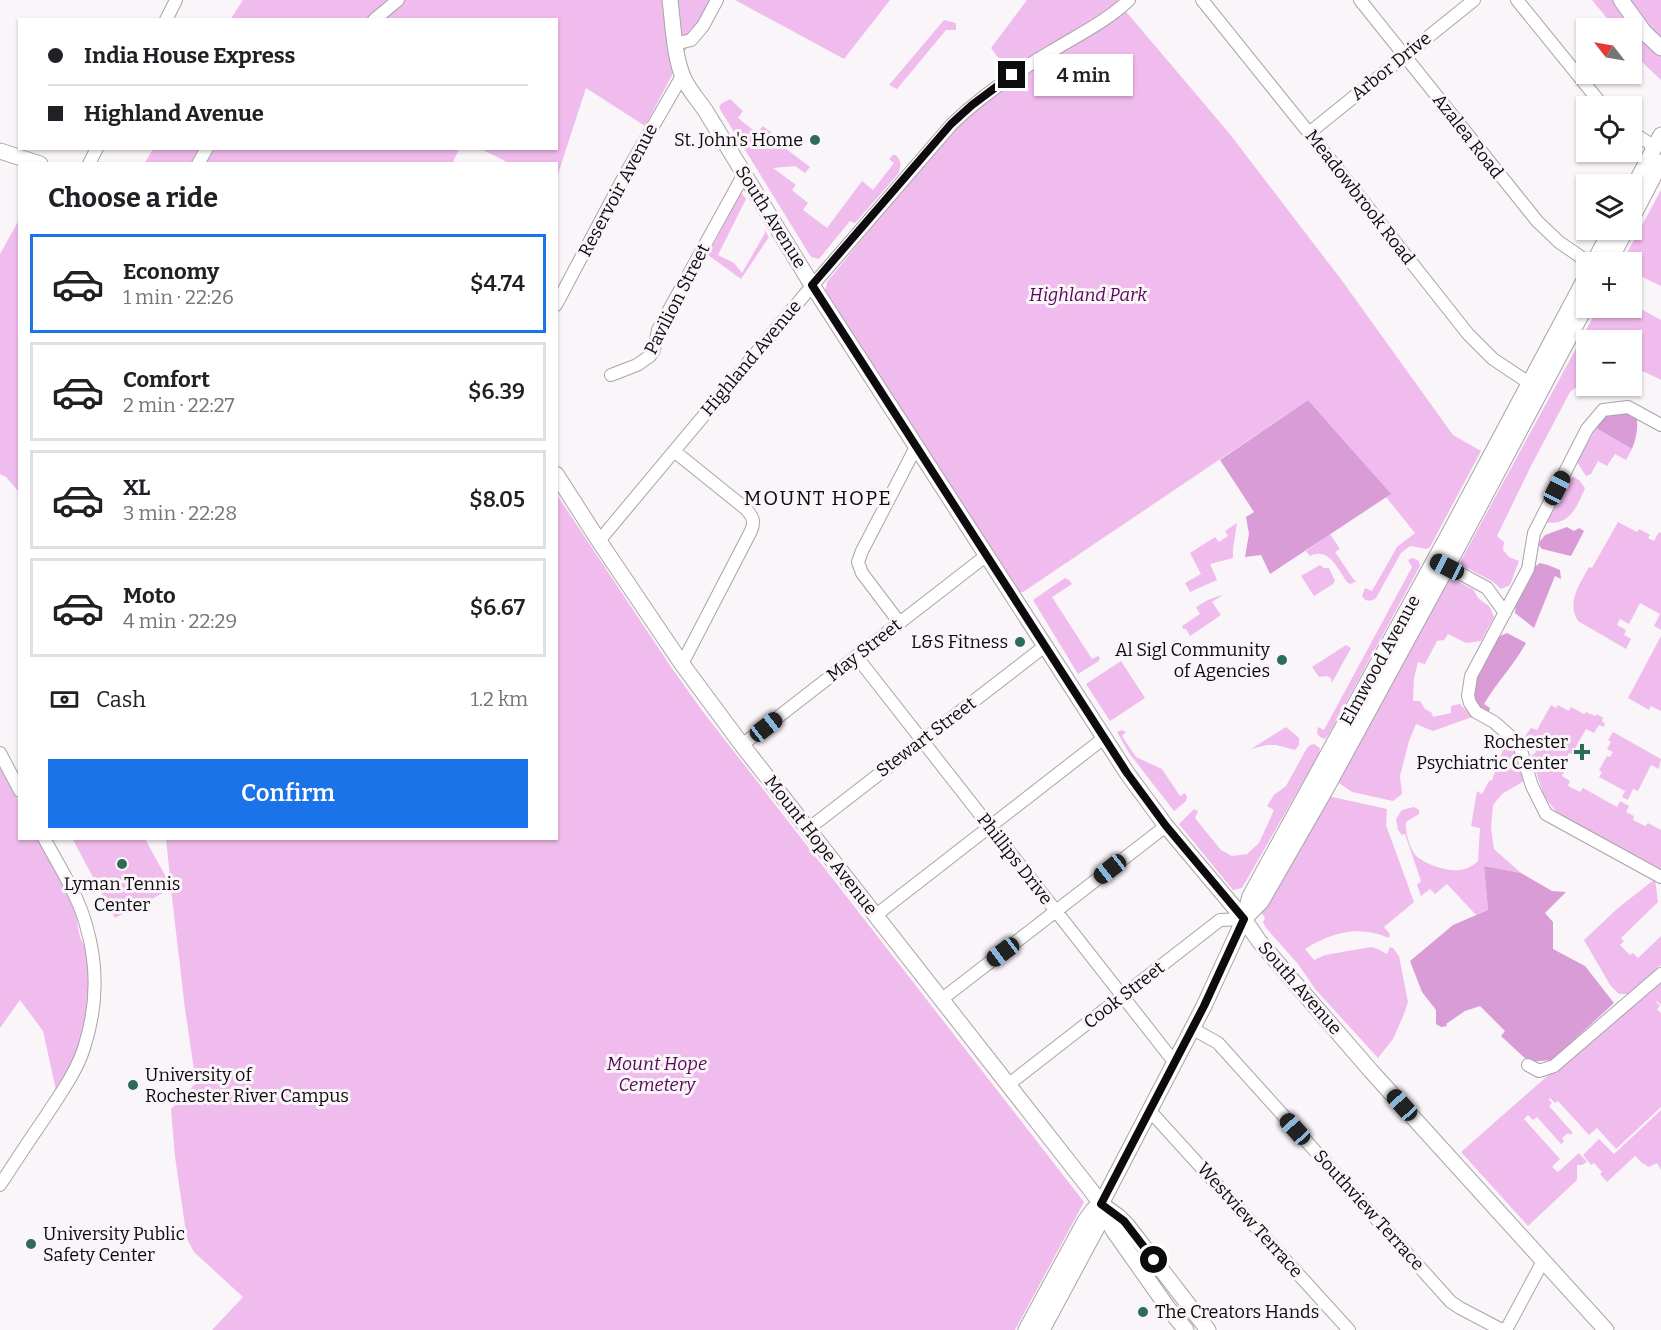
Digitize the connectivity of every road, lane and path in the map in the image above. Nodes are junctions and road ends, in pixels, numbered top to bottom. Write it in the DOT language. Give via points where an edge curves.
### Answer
graph roads {
  1 [pos="176,0"];
  2 [pos="398,0"];
  3 [pos="670,0"];
  4 [pos="717,0"];
  5 [pos="1129,0"];
  6 [pos="1202,0"];
  7 [pos="1360,0"];
  8 [pos="1474,0"];
  9 [pos="1517,0"];
  10 [pos="1621,0"];
  11 [pos="167,18"];
  12 [pos="376,18"];
  13 [pos="675,44"];
  14 [pos="1661,48"];
  15 [pos="1404,55"];
  16 [pos="682,76"];
  17 [pos="1595,96"];
  18 [pos="1309,133"];
  19 [pos="1642,135"];
  20 [pos="1658,141"];
  21 [pos="0,151"];
  22 [pos="34,162"];
  23 [pos="1661,162"];
  24 [pos="744,174"];
  25 [pos="1640,174"];
  26 [pos="1642,199"];
  27 [pos="1576,254"];
  28 [pos="812,285"];
  29 [pos="560,288"];
  30 [pos="1576,295"];
  31 [pos="1579,318"];
  32 [pos="611,375"];
  33 [pos="1529,383"];
  34 [pos="1661,426"];
  35 [pos="917,445"];
  36 [pos="674,451"];
  37 [pos="558,477"];
  38 [pos="599,541"];
  39 [pos="987,555"];
  40 [pos="1441,564"];
  41 [pos="1505,613"];
  42 [pos="899,622"];
  43 [pos="1045,646"];
  44 [pos="856,656"];
  45 [pos="682,664"];
  46 [pos="1104,738"];
  47 [pos="922,740"];
  48 [pos="742,745"];
  49 [pos="0,753"];
  50 [pos="18,787"];
  51 [pos="990,826"];
  52 [pos="1166,826"];
  53 [pos="808,829"];
  54 [pos="45,840"];
  55 [pos="1661,877"];
  56 [pos="1056,911"];
  57 [pos="876,915"];
  58 [pos="1244,919"];
  59 [pos="1661,974"];
  60 [pos="1123,997"];
  61 [pos="942,999"];
  62 [pos="1193,1029"];
  63 [pos="1175,1063"];
  64 [pos="1528,1065"];
  65 [pos="1009,1084"];
  66 [pos="1150,1111"];
  67 [pos="0,1185"];
  68 [pos="1101,1204"];
  69 [pos="1543,1261"];
  70 [pos="1026,1330"];
  71 [pos="1042,1330"];
  72 [pos="1186,1330"];
  73 [pos="1208,1330"];
  74 [pos="1349,1330"];
  75 [pos="1504,1330"];
  76 [pos="1606,1330"];
  1 -- 11 [label="street"];
  2 -- 12 [label="street"];
  3 -- 13 [label="main road, South Avenue"];
  4 -- 13 [label="street" via="691,40"];
  5 -- 28 [label="street, Highland Avenue" via="972,105 934,143"];
  6 -- 18 [label="street, Meadowbrook Road"];
  7 -- 15 [label="street, Azalea Road"];
  8 -- 15 [label="street, Arbor Drive"];
  9 -- 17 [label="street"];
  10 -- 14 [label="main road"];
  13 -- 16 [label="main road, South Avenue"];
  15 -- 18 [label="street, Arbor Drive"];
  15 -- 27 [label="street, Azalea Road" via="1537,221"];
  16 -- 24 [label="main road, South Avenue"];
  16 -- 29 [label="street, Reservoir Avenue"];
  18 -- 33 [label="street, Meadowbrook Road" via="1475,342"];
  19 -- 20 [label="street"];
  20 -- 25 [label="main road"];
  21 -- 22 [label="main road"];
  23 -- 26 [label="main road"];
  24 -- 28 [label="main road, South Avenue"];
  24 -- 32 [label="street, Pavilion Street" via="658,330 654,350 645,361"];
  28 -- 35 [label="main road, South Avenue"];
  28 -- 36 [label="street, Highland Avenue"];
  30 -- 33 [label="main road, Elmwood Avenue"];
  31 -- 40 [label="main road, Elmwood Avenue"];
  33 -- 40 [label="main road, Elmwood Avenue"];
  34 -- 41 [label="street" via="1628,407 1603,410 1587,429 1533,533 1528,569"];
  35 -- 39 [label="main road, South Avenue"];
  35 -- 42 [label="street" via="858,562"];
  36 -- 38 [label="street, Highland Avenue"];
  36 -- 45 [label="street" via="746,509 754,520"];
  37 -- 38 [label="main road, Mount Hope Avenue"];
  38 -- 45 [label="main road, Mount Hope Avenue"];
  39 -- 42 [label="street, May Street"];
  39 -- 43 [label="main road, South Avenue"];
  40 -- 41 [label="street" via="1487,588"];
  40 -- 58 [label="main road, Elmwood Avenue" via="1327,787 1261,902"];
  41 -- 55 [label="street" via="1471,676 1470,703 1476,712 1519,744 1546,814"];
  42 -- 44 [label="street, May Street"];
  43 -- 46 [label="main road, South Avenue"];
  43 -- 47 [label="street, Stewart Street"];
  44 -- 47 [label="street, Phillips Drive"];
  44 -- 48 [label="street, May Street"];
  45 -- 48 [label="main road, Mount Hope Avenue"];
  46 -- 51 [label="street"];
  46 -- 52 [label="main road, South Avenue"];
  47 -- 51 [label="street, Phillips Drive"];
  47 -- 53 [label="street, Stewart Street"];
  48 -- 53 [label="main road, Mount Hope Avenue"];
  49 -- 50 [label="street"];
  51 -- 56 [label="street, Phillips Drive"];
  51 -- 57 [label="street"];
  52 -- 56 [label="street"];
  52 -- 58 [label="main road, South Avenue"];
  53 -- 57 [label="main road, Mount Hope Avenue"];
  54 -- 67 [label="street" via="86,923 95,974 94,998 84,1047 73,1072"];
  56 -- 60 [label="street, Phillips Drive"];
  56 -- 61 [label="street"];
  57 -- 61 [label="main road, Mount Hope Avenue"];
  58 -- 60 [label="street, Cook Street" via="1220,920"];
  58 -- 62 [label="main road, Elmwood Avenue"];
  58 -- 69 [label="main road, South Avenue" via="1371,1071"];
  59 -- 64 [label="street" via="1554,1066 1539,1071"];
  60 -- 63 [label="street, Phillips Drive"];
  60 -- 65 [label="street, Cook Street"];
  61 -- 65 [label="main road, Mount Hope Avenue"];
  62 -- 63 [label="main road, Elmwood Avenue"];
  62 -- 75 [label="street, Southview Terrace" via="1218,1043 1451,1302"];
  63 -- 66 [label="main road, Elmwood Avenue"];
  65 -- 68 [label="main road, Mount Hope Avenue"];
  66 -- 68 [label="main road, Elmwood Avenue"];
  66 -- 74 [label="street, Westview Terrace"];
  68 -- 70 [label="main road, Elmwood Avenue" via="1085,1221"];
  68 -- 71 [label="main road, Elmwood Avenue" via="1100,1222"];
  68 -- 72 [label="main road, Mount Hope Avenue" via="1113,1230"];
  68 -- 73 [label="main road, Mount Hope Avenue" via="1124,1221"];
  69 -- 75 [label="street"];
  69 -- 76 [label="main road, South Avenue"];
}
